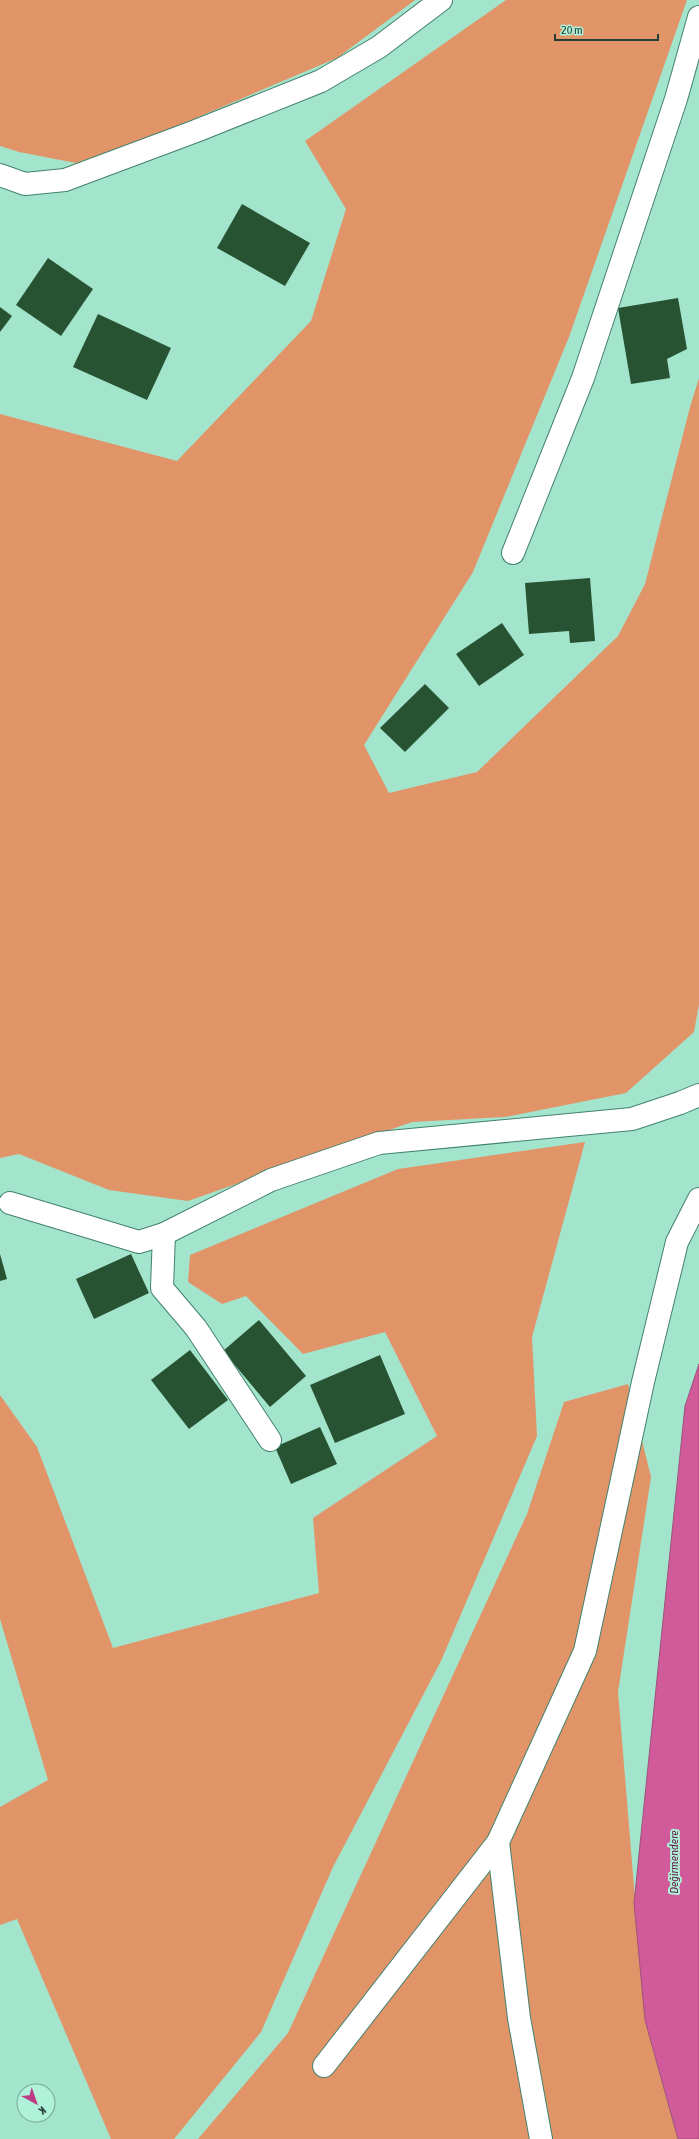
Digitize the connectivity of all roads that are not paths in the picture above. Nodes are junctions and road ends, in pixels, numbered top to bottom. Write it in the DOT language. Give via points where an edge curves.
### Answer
graph roads {
  1 [pos="441,0"];
  2 [pos="699,17"];
  3 [pos="0,175"];
  4 [pos="514,553"];
  5 [pos="699,1095"];
  6 [pos="699,1199"];
  7 [pos="10,1203"];
  8 [pos="164,1234"];
  9 [pos="270,1440"];
  10 [pos="498,1842"];
  11 [pos="324,2066"];
  12 [pos="541,2139"];
  1 -- 3 [label="street" via="379,47 321,81 196,131 65,180 25,184"];
  2 -- 4 [label="street" via="676,99 583,378"];
  5 -- 8 [label="street" via="632,1119 379,1143 271,1180"];
  6 -- 10 [label="street" via="677,1242 643,1382 585,1651"];
  7 -- 8 [label="street" via="139,1242"];
  8 -- 9 [label="street" via="162,1288 196,1328"];
  10 -- 11 [label="street"];
  10 -- 12 [label="street" via="519,2018"];
}
